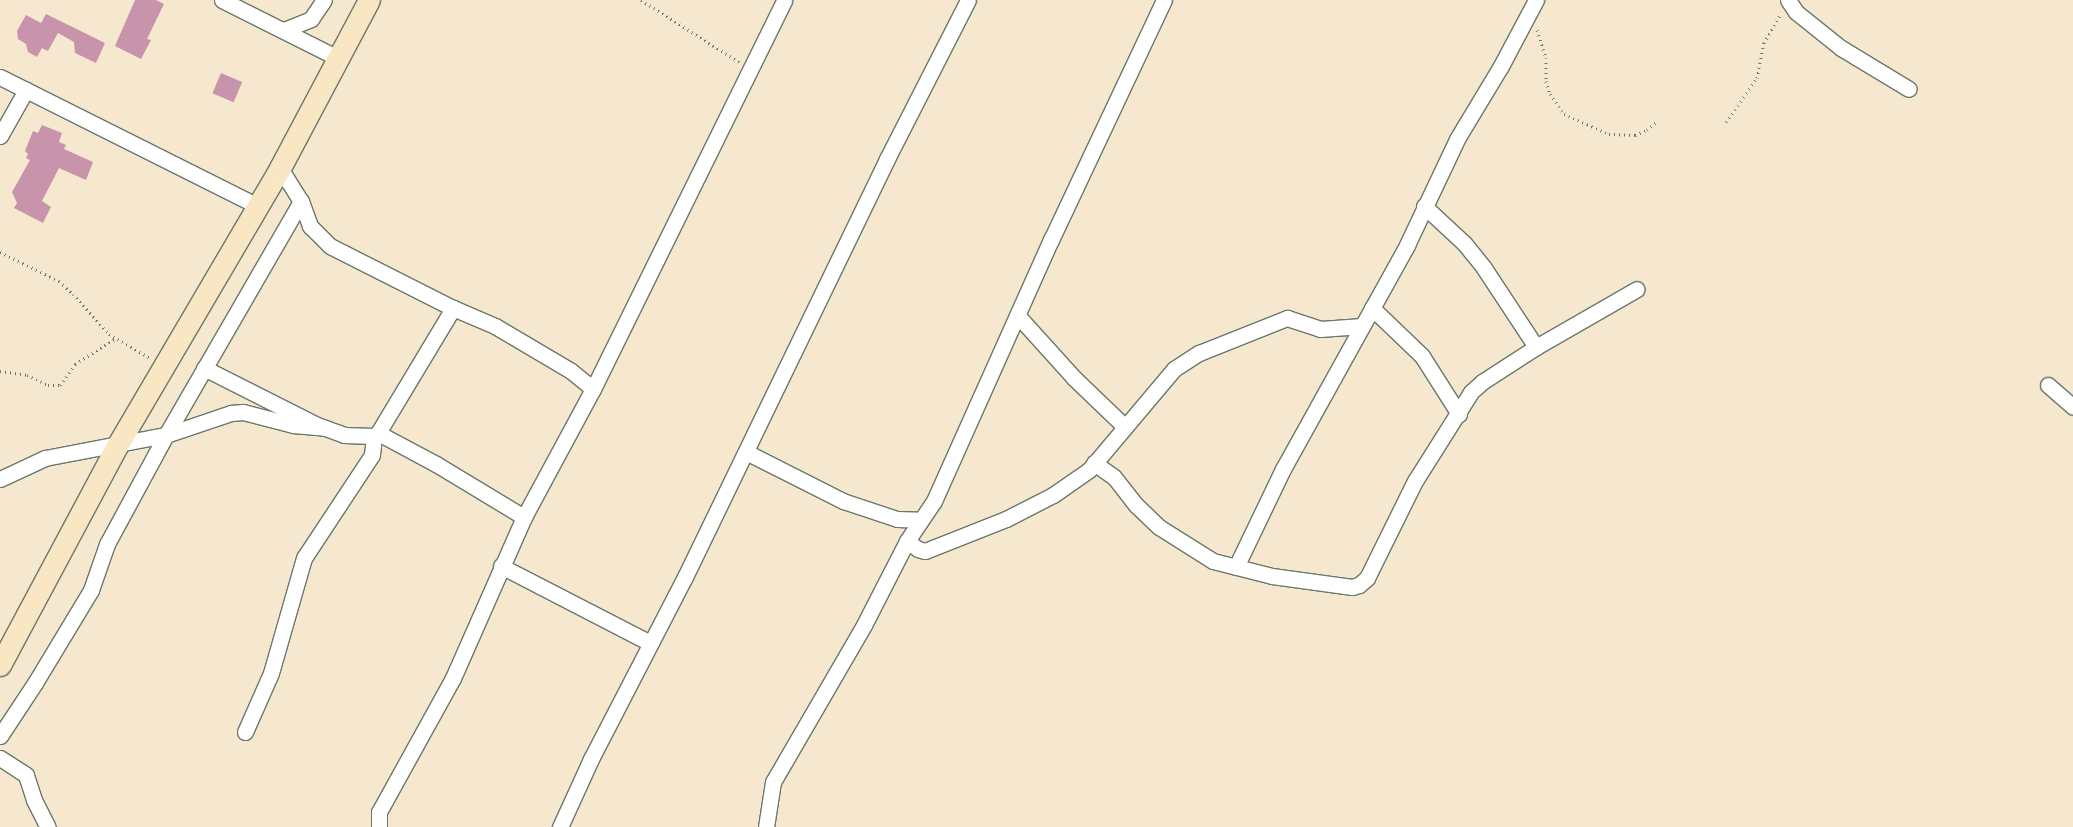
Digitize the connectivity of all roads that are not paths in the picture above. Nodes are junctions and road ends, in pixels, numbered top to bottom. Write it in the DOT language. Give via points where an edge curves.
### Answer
graph roads {
  1 [pos="222,0"];
  2 [pos="324,0"];
  3 [pos="369,0"];
  4 [pos="784,0"];
  5 [pos="968,0"];
  6 [pos="1164,0"];
  7 [pos="1789,1"];
  8 [pos="1533,7"];
  9 [pos="284,30"];
  10 [pos="338,58"];
  11 [pos="0,77"];
  12 [pos="1908,89"];
  13 [pos="26,90"];
  14 [pos="0,136"];
  15 [pos="280,168"];
  16 [pos="301,201"];
  17 [pos="256,205"];
  18 [pos="1424,206"];
  19 [pos="1637,289"];
  20 [pos="453,308"];
  21 [pos="1372,308"];
  22 [pos="1018,316"];
  23 [pos="1362,326"];
  24 [pos="1536,348"];
  25 [pos="204,368"];
  26 [pos="2048,385"];
  27 [pos="592,389"];
  28 [pos="2073,407"];
  29 [pos="1459,414"];
  30 [pos="1124,426"];
  31 [pos="325,428"];
  32 [pos="376,434"];
  33 [pos="166,435"];
  34 [pos="117,446"];
  35 [pos="746,452"];
  36 [pos="1094,464"];
  37 [pos="0,479"];
  38 [pos="524,517"];
  39 [pos="922,520"];
  40 [pos="907,541"];
  41 [pos="502,566"];
  42 [pos="1236,567"];
  43 [pos="650,643"];
  44 [pos="0,665"];
  45 [pos="245,732"];
  46 [pos="0,736"];
  47 [pos="0,758"];
  48 [pos="48,827"];
  49 [pos="379,827"];
  50 [pos="560,827"];
  51 [pos="766,827"];
  1 -- 9 [label="street"];
  2 -- 9 [label="street" via="311,19"];
  3 -- 10 [label="main road"];
  4 -- 27 [label="street"];
  5 -- 35 [label="street" via="887,159"];
  6 -- 22 [label="street"];
  7 -- 12 [label="street" via="1796,12 1841,48"];
  8 -- 18 [label="street" via="1457,139"];
  9 -- 10 [label="street"];
  10 -- 15 [label="main road"];
  11 -- 13 [label="street"];
  13 -- 14 [label="street"];
  13 -- 17 [label="street"];
  15 -- 16 [label="street"];
  15 -- 17 [label="main road"];
  16 -- 20 [label="street" via="310,226 330,246"];
  16 -- 25 [label="street"];
  17 -- 34 [label="main road"];
  18 -- 21 [label="street" via="1407,245"];
  18 -- 24 [label="street" via="1464,243 1484,268"];
  19 -- 24 [label="street"];
  20 -- 27 [label="street" via="494,326 571,371"];
  20 -- 32 [label="street"];
  21 -- 23 [label="street"];
  21 -- 29 [label="street" via="1422,356"];
  22 -- 30 [label="street" via="1074,378"];
  22 -- 39 [label="street" via="934,501"];
  23 -- 30 [label="street" via="1320,330 1288,318 1199,354 1174,369"];
  23 -- 42 [label="street" via="1283,469"];
  24 -- 29 [label="street" via="1482,382 1471,392"];
  25 -- 31 [label="street"];
  25 -- 33 [label="street"];
  26 -- 28 [label="street"];
  27 -- 38 [label="street"];
  29 -- 42 [label="street" via="1415,481 1363,583 1352,587 1272,576"];
  30 -- 36 [label="street"];
  31 -- 32 [label="street" via="344,435"];
  31 -- 33 [label="street" via="293,425 243,412"];
  32 -- 38 [label="street" via="420,455"];
  32 -- 45 [label="street" via="372,455 304,558 271,673"];
  33 -- 34 [label="street"];
  33 -- 46 [label="street" via="107,544 91,590"];
  34 -- 37 [label="street" via="45,458"];
  34 -- 44 [label="main road"];
  35 -- 39 [label="street" via="843,501 897,519"];
  35 -- 43 [label="street"];
  36 -- 40 [label="street" via="1054,494 1006,519 925,551 918,550"];
  36 -- 42 [label="street" via="1114,477 1159,527 1213,561"];
  38 -- 41 [label="street"];
  39 -- 40 [label="street"];
  40 -- 51 [label="street" via="864,625 773,782"];
  41 -- 43 [label="street"];
  41 -- 49 [label="street" via="453,678 379,812"];
  43 -- 50 [label="street"];
  47 -- 48 [label="street" via="26,775"];
}
